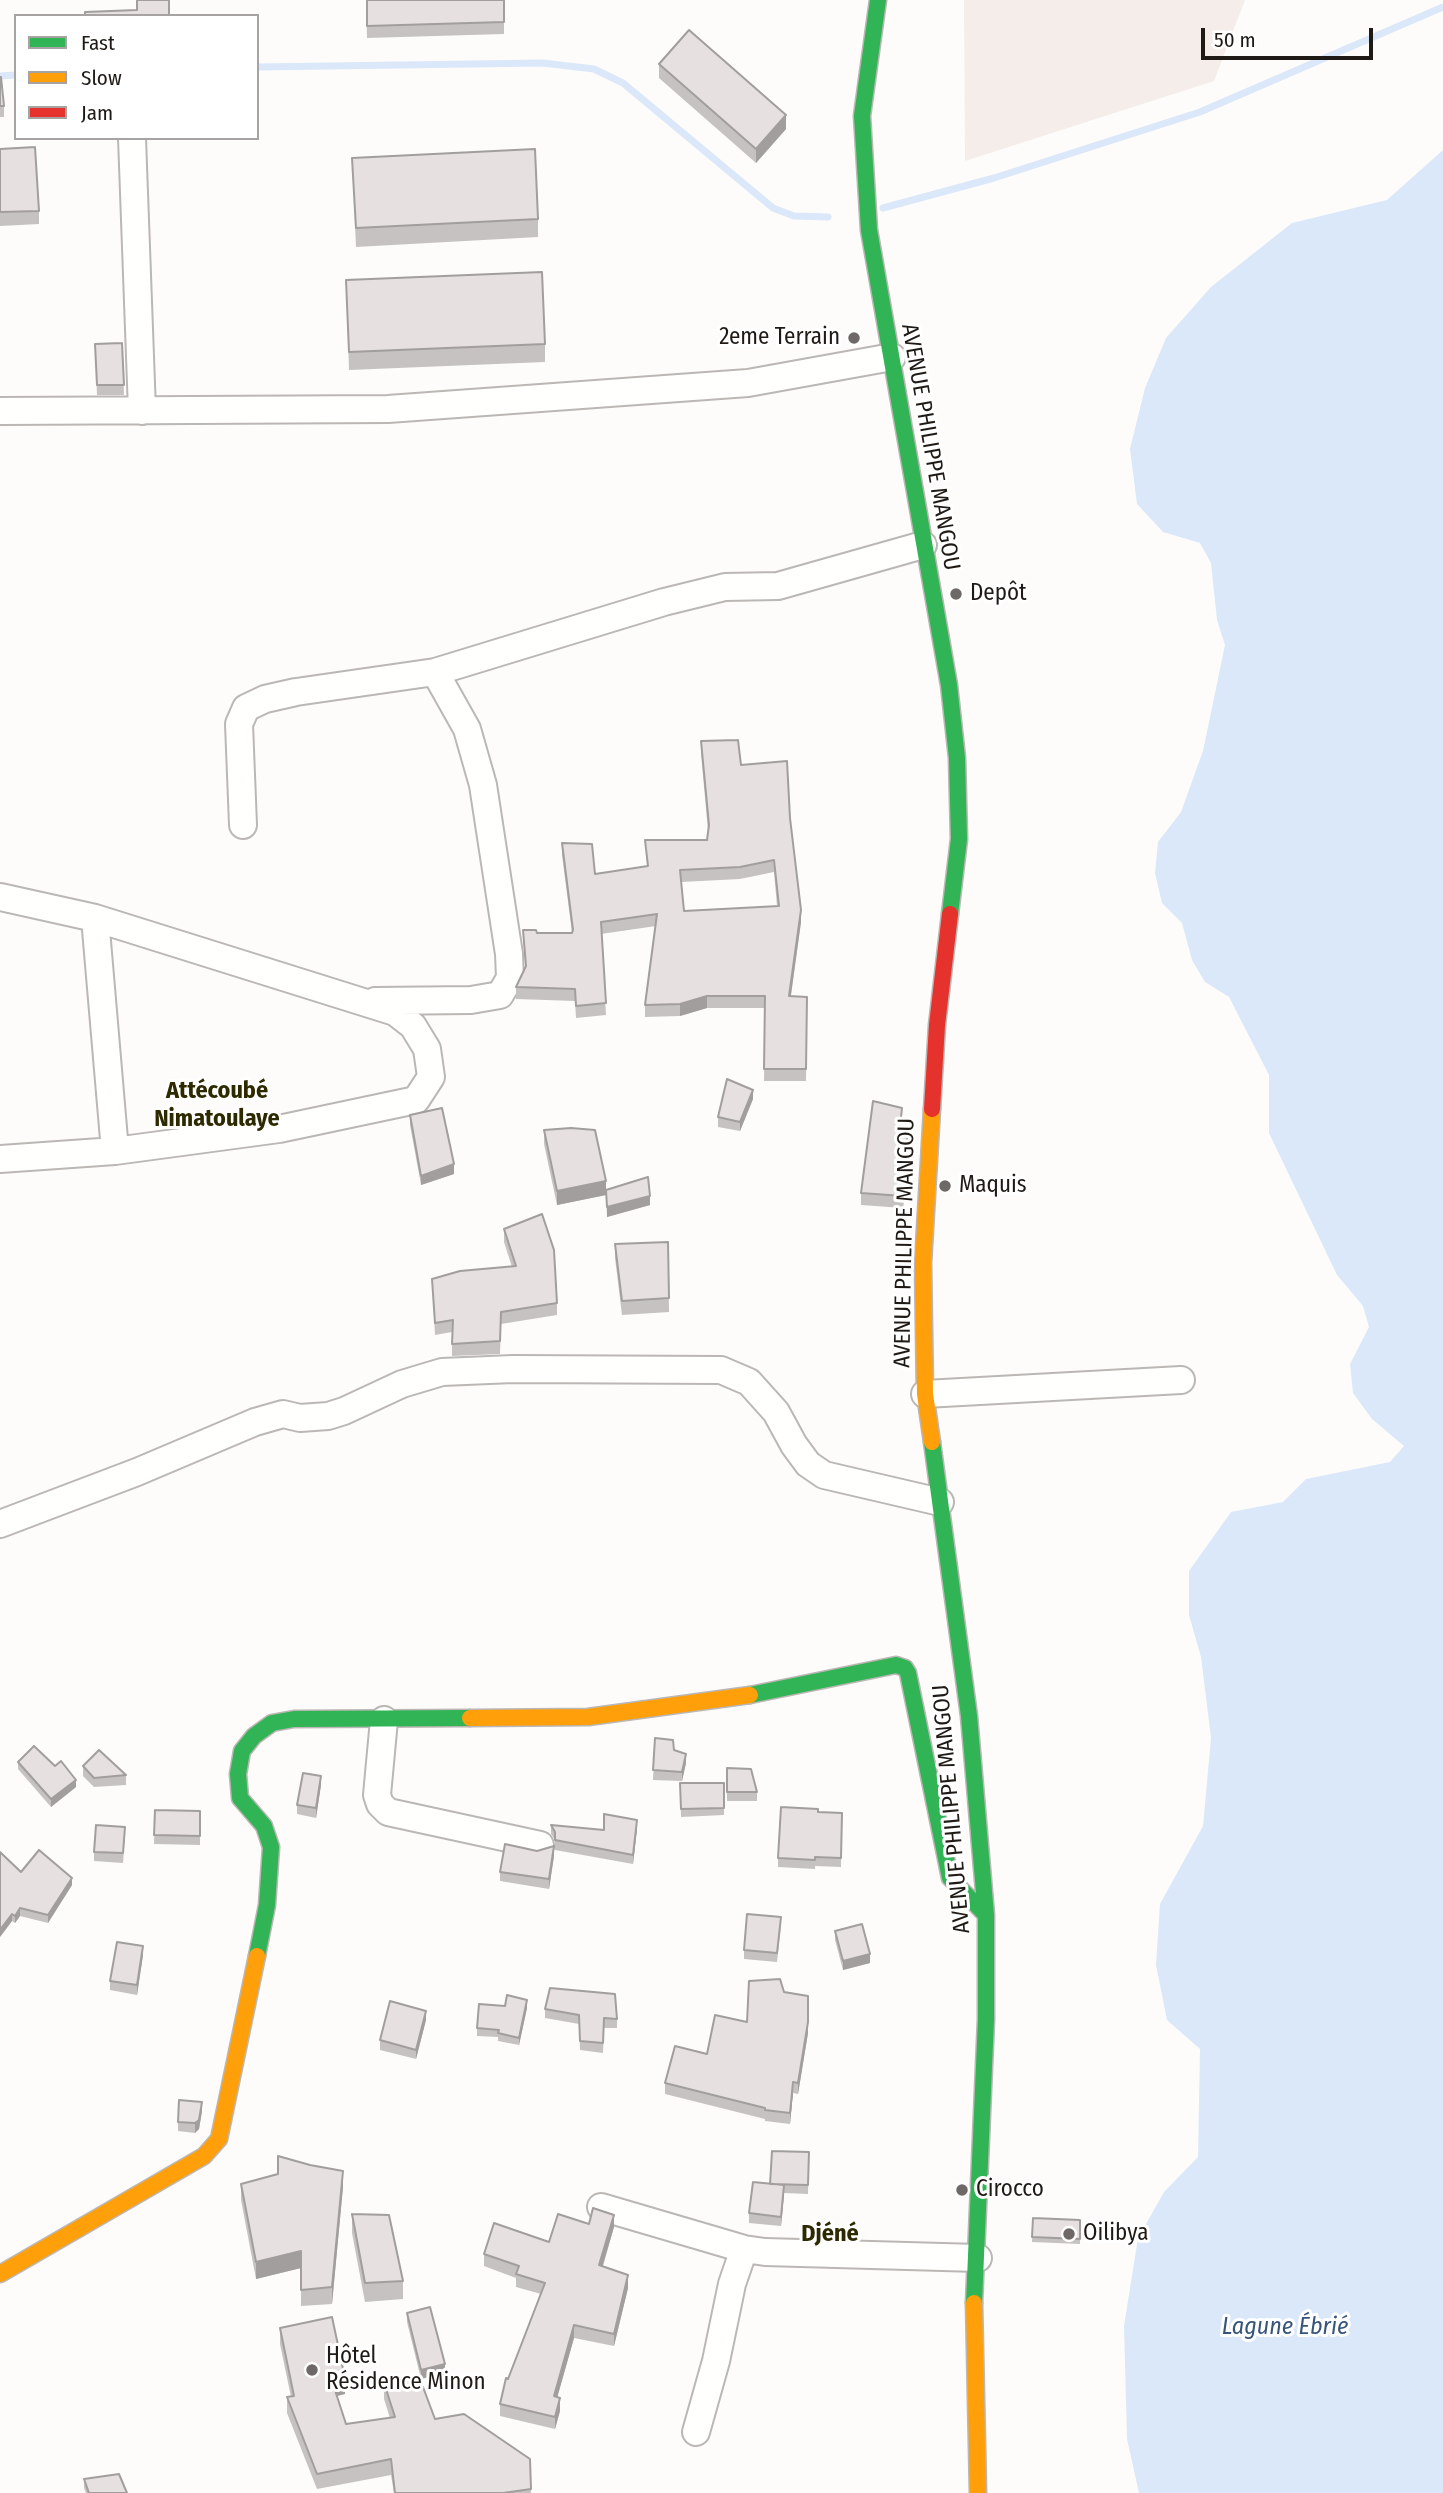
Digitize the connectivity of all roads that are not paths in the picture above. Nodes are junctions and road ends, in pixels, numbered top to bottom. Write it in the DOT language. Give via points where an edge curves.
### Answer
graph roads {
  1 [pos="877,0"];
  2 [pos="132,140"];
  3 [pos="892,357"];
  4 [pos="0,411"];
  5 [pos="142,411"];
  6 [pos="923,544"];
  7 [pos="435,672"];
  8 [pos="243,825"];
  9 [pos="0,897"];
  10 [pos="95,919"];
  11 [pos="359,1002"];
  12 [pos="115,1151"];
  13 [pos="0,1159"];
  14 [pos="1181,1380"];
  15 [pos="925,1394"];
  16 [pos="940,1502"];
  17 [pos="0,1524"];
  18 [pos="384,1720"];
  19 [pos="540,1844"];
  20 [pos="986,1915"];
  21 [pos="601,2207"];
  22 [pos="744,2249"];
  23 [pos="978,2258"];
  24 [pos="0,2274"];
  25 [pos="696,2432"];
  26 [pos="978,2493"];
  1 -- 3 [label="street, AVENUE PHILIPPE MANGOU" via="862,116 869,230"];
  2 -- 5 [label="street"];
  3 -- 5 [label="street" via="748,383 401,408"];
  3 -- 6 [label="street, AVENUE PHILIPPE MANGOU"];
  4 -- 5 [label="street"];
  6 -- 7 [label="street" via="778,586 725,587 664,602"];
  6 -- 15 [label="street, AVENUE PHILIPPE MANGOU" via="949,685 959,839 930,1112 923,1263"];
  7 -- 8 [label="street" via="296,692 246,708 239,724"];
  7 -- 11 [label="street" via="467,729 483,786 510,978 500,995 471,1000"];
  9 -- 10 [label="street"];
  10 -- 11 [label="street"];
  10 -- 12 [label="street"];
  11 -- 12 [label="street" via="395,1013 413,1026 427,1049 431,1076 416,1100 279,1129"];
  12 -- 13 [label="street"];
  14 -- 15 [label="street"];
  15 -- 16 [label="street, AVENUE PHILIPPE MANGOU"];
  16 -- 17 [label="street" via="824,1475 808,1464 776,1412 749,1381 721,1370 513,1369 442,1373 402,1384 328,1416 283,1414 255,1422"];
  16 -- 20 [label="street, AVENUE PHILIPPE MANGOU" via="970,1730"];
  18 -- 19 [label="street" via="377,1795 388,1812"];
  18 -- 20 [label="street" via="588,1717 756,1694 896,1665 908,1673 950,1878"];
  18 -- 24 [label="street" via="272,1723 242,1751 237,1774 240,1798 264,1826 271,1865 267,1905 219,2139 204,2156"];
  20 -- 23 [label="street, AVENUE PHILIPPE MANGOU"];
  21 -- 22 [label="street"];
  22 -- 23 [label="street"];
  22 -- 25 [label="street"];
  23 -- 26 [label="street, AVENUE PHILIPPE MANGOU" via="974,2314"];
}
